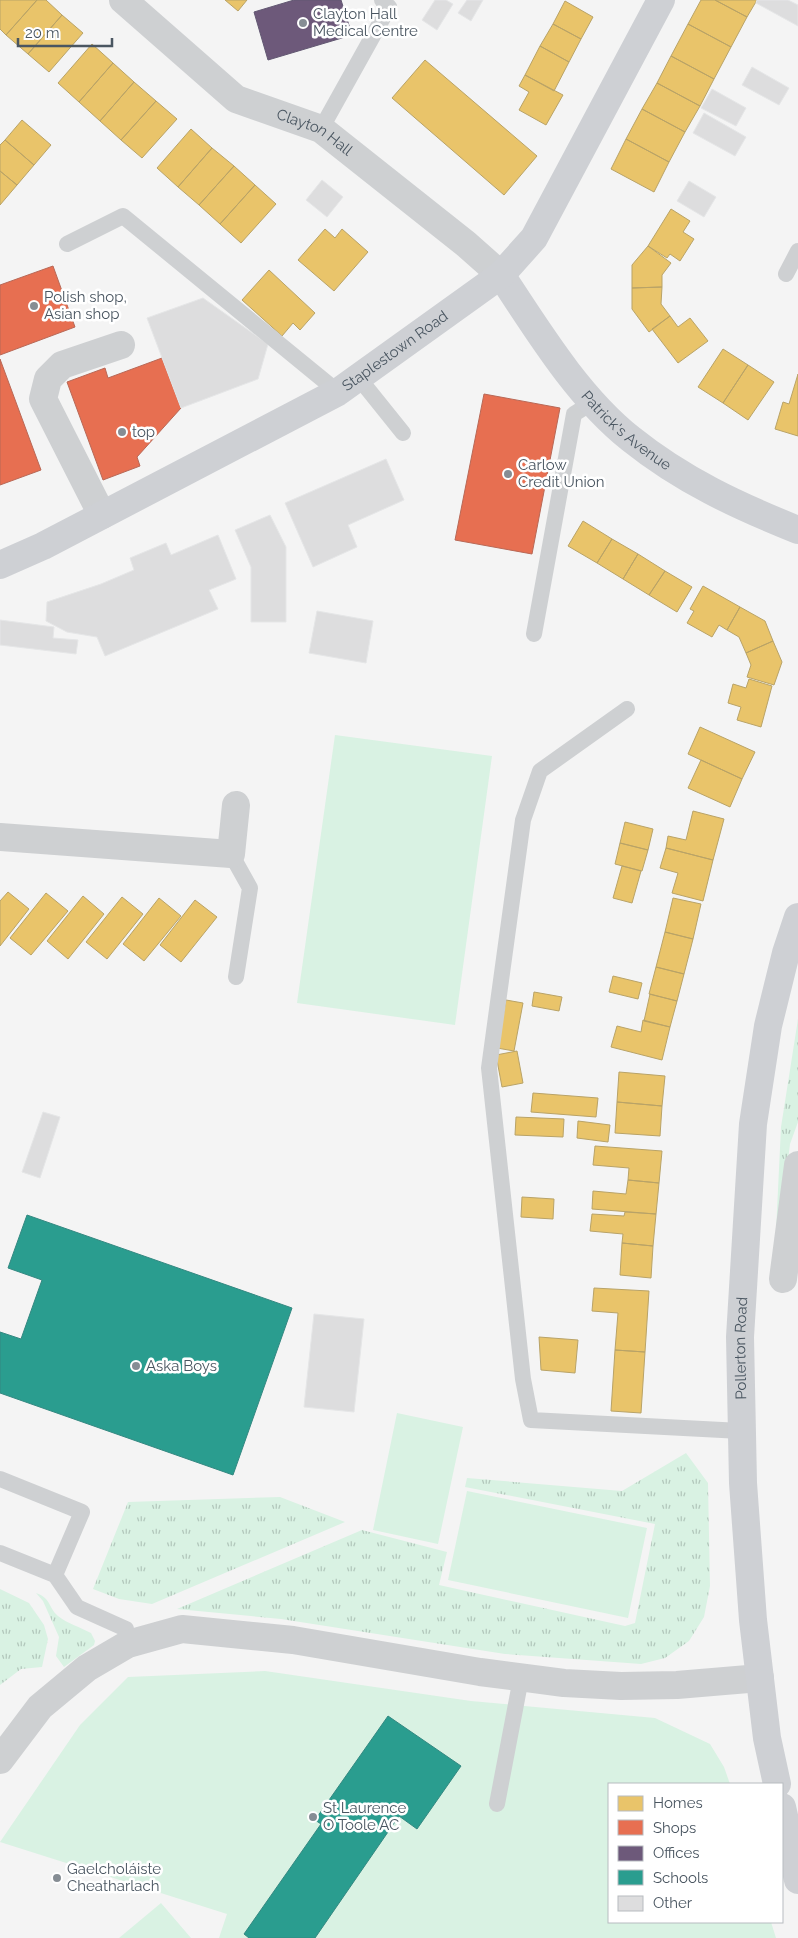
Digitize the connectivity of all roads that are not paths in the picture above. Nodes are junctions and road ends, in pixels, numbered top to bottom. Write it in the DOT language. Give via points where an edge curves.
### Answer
graph roads {
  1 [pos="123,0"];
  2 [pos="382,0"];
  3 [pos="661,0"];
  4 [pos="321,129"];
  5 [pos="67,244"];
  6 [pos="798,251"];
  7 [pos="786,274"];
  8 [pos="501,275"];
  9 [pos="120,345"];
  10 [pos="348,385"];
  11 [pos="593,402"];
  12 [pos="404,433"];
  13 [pos="102,515"];
  14 [pos="798,530"];
  15 [pos="0,565"];
  16 [pos="534,634"];
  17 [pos="626,709"];
  18 [pos="236,805"];
  19 [pos="0,837"];
  20 [pos="230,854"];
  21 [pos="798,917"];
  22 [pos="792,954"];
  23 [pos="236,977"];
  24 [pos="798,1165"];
  25 [pos="783,1279"];
  26 [pos="741,1431"];
  27 [pos="0,1479"];
  28 [pos="0,1553"];
  29 [pos="55,1575"];
  30 [pos="128,1644"];
  31 [pos="521,1678"];
  32 [pos="760,1678"];
  33 [pos="0,1760"];
  34 [pos="777,1783"];
  35 [pos="497,1804"];
  36 [pos="783,1812"];
  37 [pos="798,1880"];
  1 -- 4 [label="street, Clayton Hall" via="236,99"];
  2 -- 4 [label="lane" via="389,7"];
  3 -- 8 [label="main road, Staplestown Road" via="534,238"];
  4 -- 8 [label="street, Clayton Hall"];
  5 -- 10 [label="lane" via="123,216"];
  6 -- 7 [label="lane"];
  8 -- 10 [label="main road, Staplestown Road"];
  8 -- 11 [label="main road, Patrick's Avenue" via="558,359"];
  9 -- 13 [label="street" via="62,364 48,379 42,399"];
  10 -- 12 [label="lane"];
  10 -- 13 [label="main road, Staplestown Road"];
  11 -- 14 [label="main road, Patrick's Avenue" via="630,438 671,469 713,494"];
  11 -- 16 [label="lane" via="574,414"];
  13 -- 15 [label="main road, Staplestown Road"];
  17 -- 26 [label="lane" via="540,771 523,820 489,1068 523,1379 530,1420"];
  18 -- 20 [label="street"];
  19 -- 20 [label="street"];
  20 -- 23 [label="lane" via="250,888"];
  21 -- 22 [label="main road, Pollerton Road"];
  22 -- 26 [label="main road, Pollerton Road" via="768,1026 753,1124 740,1337"];
  24 -- 25 [label="street"];
  26 -- 32 [label="main road, Pollerton Road" via="752,1610"];
  27 -- 29 [label="lane" via="82,1512"];
  28 -- 29 [label="lane"];
  29 -- 30 [label="lane" via="77,1607 126,1628"];
  30 -- 31 [label="street" via="182,1629 293,1640"];
  30 -- 33 [label="street" via="87,1668 40,1707"];
  31 -- 32 [label="street" via="621,1686"];
  31 -- 35 [label="lane"];
  32 -- 34 [label="main road, Pollerton Road" via="767,1738"];
  36 -- 37 [label="main road"];
}
